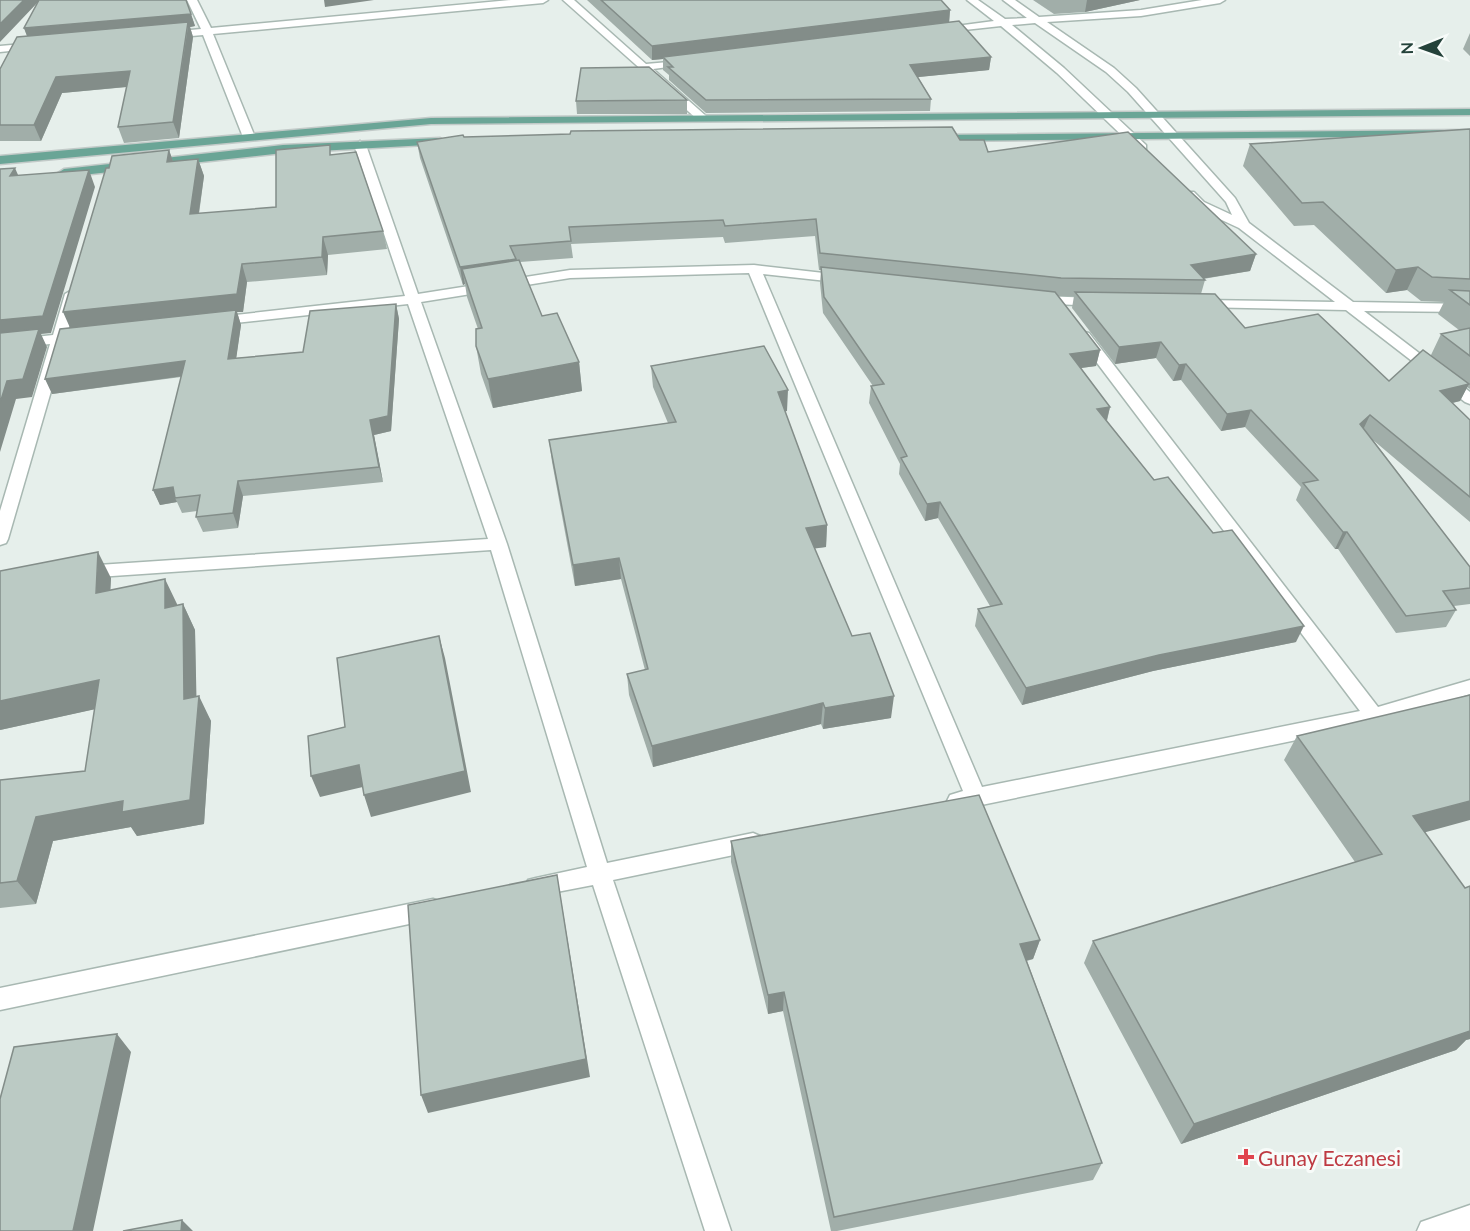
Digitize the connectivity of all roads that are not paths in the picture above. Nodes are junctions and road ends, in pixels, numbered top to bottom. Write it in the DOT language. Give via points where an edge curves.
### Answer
graph roads {
  1 [pos="192,0"];
  2 [pos="396,0"];
  3 [pos="543,0"];
  4 [pos="568,0"];
  5 [pos="972,0"];
  6 [pos="1008,0"];
  7 [pos="1220,0"];
  8 [pos="404,13"];
  9 [pos="1040,21"];
  10 [pos="1006,22"];
  11 [pos="207,31"];
  12 [pos="924,33"];
  13 [pos="161,35"];
  14 [pos="46,45"];
  15 [pos="0,49"];
  16 [pos="702,60"];
  17 [pos="644,67"];
  18 [pos="1470,112"];
  19 [pos="1154,114"];
  20 [pos="1110,115"];
  21 [pos="702,118"];
  22 [pos="1470,133"];
  23 [pos="1130,136"];
  24 [pos="1174,136"];
  25 [pos="249,137"];
  26 [pos="928,138"];
  27 [pos="452,142"];
  28 [pos="360,145"];
  29 [pos="1153,159"];
  30 [pos="0,160"];
  31 [pos="54,174"];
  32 [pos="1184,189"];
  33 [pos="1244,225"];
  34 [pos="754,269"];
  35 [pos="859,280"];
  36 [pos="75,282"];
  37 [pos="1022,298"];
  38 [pos="413,299"];
  39 [pos="1057,302"];
  40 [pos="1104,302"];
  41 [pos="1187,304"];
  42 [pos="1352,306"];
  43 [pos="1470,308"];
  44 [pos="201,323"];
  45 [pos="94,336"];
  46 [pos="59,340"];
  47 [pos="0,345"];
  48 [pos="1470,399"];
  49 [pos="0,540"];
  50 [pos="498,544"];
  51 [pos="71,572"];
  52 [pos="1470,687"];
  53 [pos="1374,716"];
  54 [pos="976,797"];
  55 [pos="941,804"];
  56 [pos="776,838"];
  57 [pos="600,874"];
  58 [pos="519,891"];
  59 [pos="450,905"];
  60 [pos="0,999"];
  61 [pos="1470,1218"];
  62 [pos="718,1231"];
  63 [pos="1430,1231"];
  1 -- 11 [label="street"];
  2 -- 8 [label="street"];
  3 -- 8 [label="street"];
  4 -- 17 [label="street"];
  5 -- 10 [label="street"];
  6 -- 9 [label="street"];
  7 -- 9 [label="street" via="1140,13"];
  8 -- 11 [label="street"];
  9 -- 10 [label="street"];
  9 -- 19 [label="street" via="1110,70"];
  10 -- 12 [label="street"];
  10 -- 20 [label="street"];
  11 -- 13 [label="street"];
  11 -- 25 [label="street"];
  14 -- 15 [label="street"];
  16 -- 17 [label="street"];
  17 -- 21 [label="street"];
  18 -- 19 [label="main road"];
  19 -- 20 [label="main road"];
  19 -- 24 [label="street"];
  20 -- 21 [label="main road"];
  20 -- 23 [label="street"];
  21 -- 25 [label="main road" via="431,121"];
  22 -- 24 [label="main road"];
  23 -- 24 [label="main road"];
  23 -- 26 [label="main road"];
  23 -- 29 [label="street"];
  24 -- 33 [label="street" via="1231,201"];
  25 -- 30 [label="main road"];
  27 -- 28 [label="main road"];
  28 -- 31 [label="main road" via="283,149 107,174"];
  28 -- 38 [label="street"];
  32 -- 33 [label="street" via="1200,205"];
  33 -- 42 [label="street"];
  34 -- 35 [label="street"];
  34 -- 38 [label="street" via="570,274"];
  34 -- 54 [label="street"];
  36 -- 46 [label="street"];
  37 -- 39 [label="street"];
  38 -- 44 [label="street"];
  38 -- 50 [label="street"];
  39 -- 40 [label="street"];
  39 -- 53 [label="street"];
  41 -- 42 [label="street"];
  42 -- 43 [label="street"];
  42 -- 48 [label="street"];
  45 -- 46 [label="street"];
  46 -- 47 [label="street"];
  46 -- 49 [label="street"];
  50 -- 51 [label="street"];
  50 -- 57 [label="street"];
  52 -- 53 [label="street"];
  53 -- 54 [label="street"];
  54 -- 55 [label="street"];
  56 -- 57 [label="street"];
  57 -- 58 [label="street"];
  57 -- 62 [label="street"];
  59 -- 60 [label="street"];
  61 -- 63 [label="street"];
}
